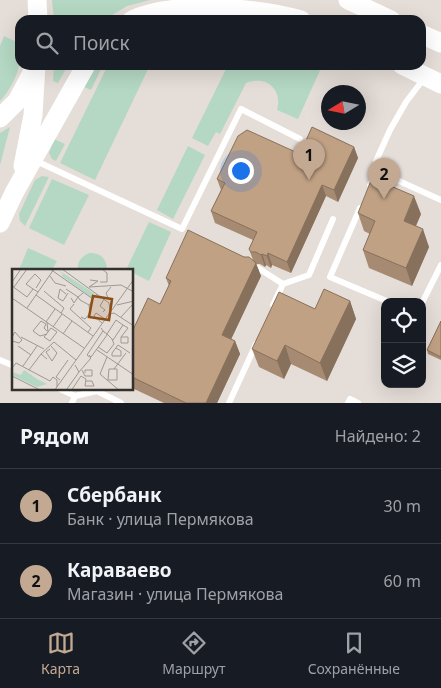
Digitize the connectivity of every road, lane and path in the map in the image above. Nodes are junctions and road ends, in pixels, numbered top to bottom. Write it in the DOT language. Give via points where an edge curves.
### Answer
graph roads {
  1 [pos="36,0"];
  2 [pos="265,0"];
  3 [pos="348,0"];
  4 [pos="38,15"];
  5 [pos="147,15"];
  6 [pos="279,15"];
  7 [pos="296,15"];
  8 [pos="380,15"];
  9 [pos="426,36"];
  10 [pos="441,44"];
  11 [pos="33,70"];
  12 [pos="35,70"];
  13 [pos="83,70"];
  14 [pos="412,70"];
  15 [pos="433,80"];
  16 [pos="0,118"];
  17 [pos="300,139"];
  18 [pos="33,159"];
  19 [pos="377,171"];
  20 [pos="369,188"];
  21 [pos="14,193"];
  22 [pos="365,197"];
  23 [pos="441,200"];
  24 [pos="333,219"];
  25 [pos="0,223"];
  26 [pos="182,229"];
  27 [pos="191,234"];
  28 [pos="441,264"];
  29 [pos="258,268"];
  30 [pos="283,284"];
  31 [pos="381,298"];
  32 [pos="424,298"];
  33 [pos="272,310"];
  34 [pos="260,335"];
  35 [pos="0,360"];
  36 [pos="12,365"];
  37 [pos="61,390"];
  38 [pos="73,400"];
  39 [pos="121,403"];
  40 [pos="229,403"];
  41 [pos="348,403"];
  42 [pos="358,403"];
  1 -- 4 [label="street"];
  2 -- 7 [label="street"];
  3 -- 8 [label="street"];
  5 -- 6 [label="street" via="216,8"];
  9 -- 10 [label="street"];
  11 -- 16 [label="street" via="23,93"];
  12 -- 21 [label="street" via="30,135"];
  13 -- 18 [label="street"];
  14 -- 15 [label="street"];
  15 -- 19 [label="lane" via="406,102 376,161"];
  17 -- 26 [label="lane" via="241,109"];
  18 -- 21 [label="street"];
  18 -- 26 [label="lane"];
  19 -- 20 [label="lane"];
  19 -- 23 [label="lane"];
  21 -- 25 [label="street"];
  22 -- 31 [label="lane" via="330,276"];
  24 -- 30 [label="lane" via="309,275"];
  26 -- 27 [label="lane"];
  28 -- 32 [label="lane"];
  29 -- 30 [label="lane"];
  30 -- 33 [label="lane"];
  34 -- 40 [label="lane"];
  35 -- 36 [label="lane"];
  37 -- 38 [label="lane"];
  38 -- 39 [label="lane" via="97,391"];
  41 -- 42 [label="lane" via="350,399"];
}
